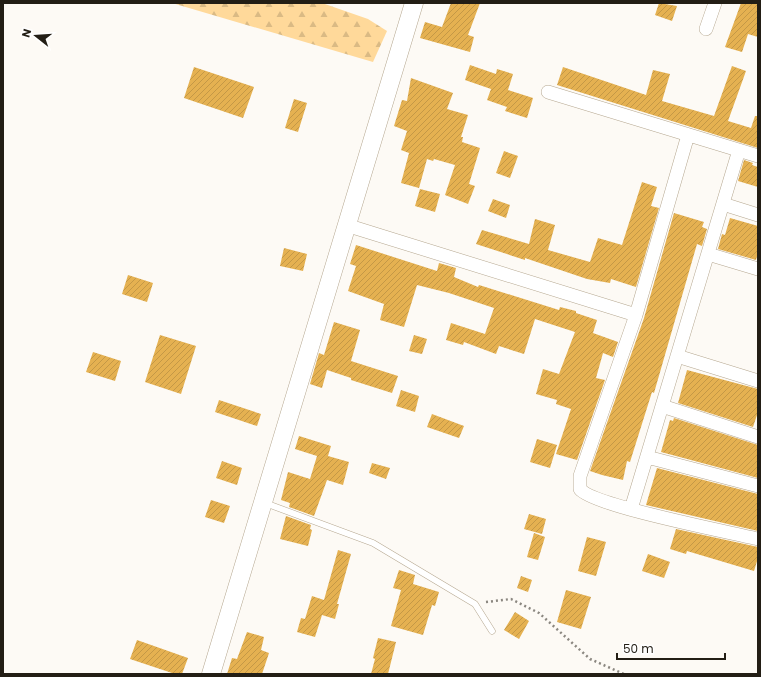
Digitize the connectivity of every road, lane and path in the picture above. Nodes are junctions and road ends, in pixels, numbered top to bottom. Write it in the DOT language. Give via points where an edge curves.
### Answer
graph roads {
  1 [pos="414,3"];
  2 [pos="715,3"];
  3 [pos="706,30"];
  4 [pos="548,92"];
  5 [pos="688,135"];
  6 [pos="739,150"];
  7 [pos="758,156"];
  8 [pos="723,204"];
  9 [pos="758,215"];
  10 [pos="346,225"];
  11 [pos="708,254"];
  12 [pos="758,269"];
  13 [pos="636,315"];
  14 [pos="677,356"];
  15 [pos="758,381"];
  16 [pos="662,406"];
  17 [pos="758,437"];
  18 [pos="647,457"];
  19 [pos="758,486"];
  20 [pos="262,502"];
  21 [pos="631,509"];
  22 [pos="758,539"];
  23 [pos="476,604"];
  24 [pos="492,631"];
  25 [pos="211,674"];
  26 [pos="624,674"];
  1 -- 10 [label="street"];
  2 -- 3 [label="street"];
  4 -- 5 [label="street"];
  5 -- 6 [label="street"];
  5 -- 13 [label="street"];
  6 -- 7 [label="street"];
  6 -- 8 [label="street"];
  8 -- 9 [label="street"];
  8 -- 11 [label="street"];
  10 -- 13 [label="street"];
  10 -- 20 [label="street"];
  11 -- 12 [label="street"];
  11 -- 14 [label="street"];
  13 -- 21 [label="street" via="579,483 580,489 589,497"];
  14 -- 15 [label="street"];
  14 -- 16 [label="street"];
  16 -- 17 [label="street"];
  16 -- 18 [label="street"];
  18 -- 19 [label="street"];
  18 -- 21 [label="street"];
  20 -- 23 [label="lane" via="373,543"];
  20 -- 25 [label="street"];
  21 -- 22 [label="street"];
  23 -- 24 [label="lane"];
  23 -- 26 [label="path" via="511,599 539,613 590,659"];
}
